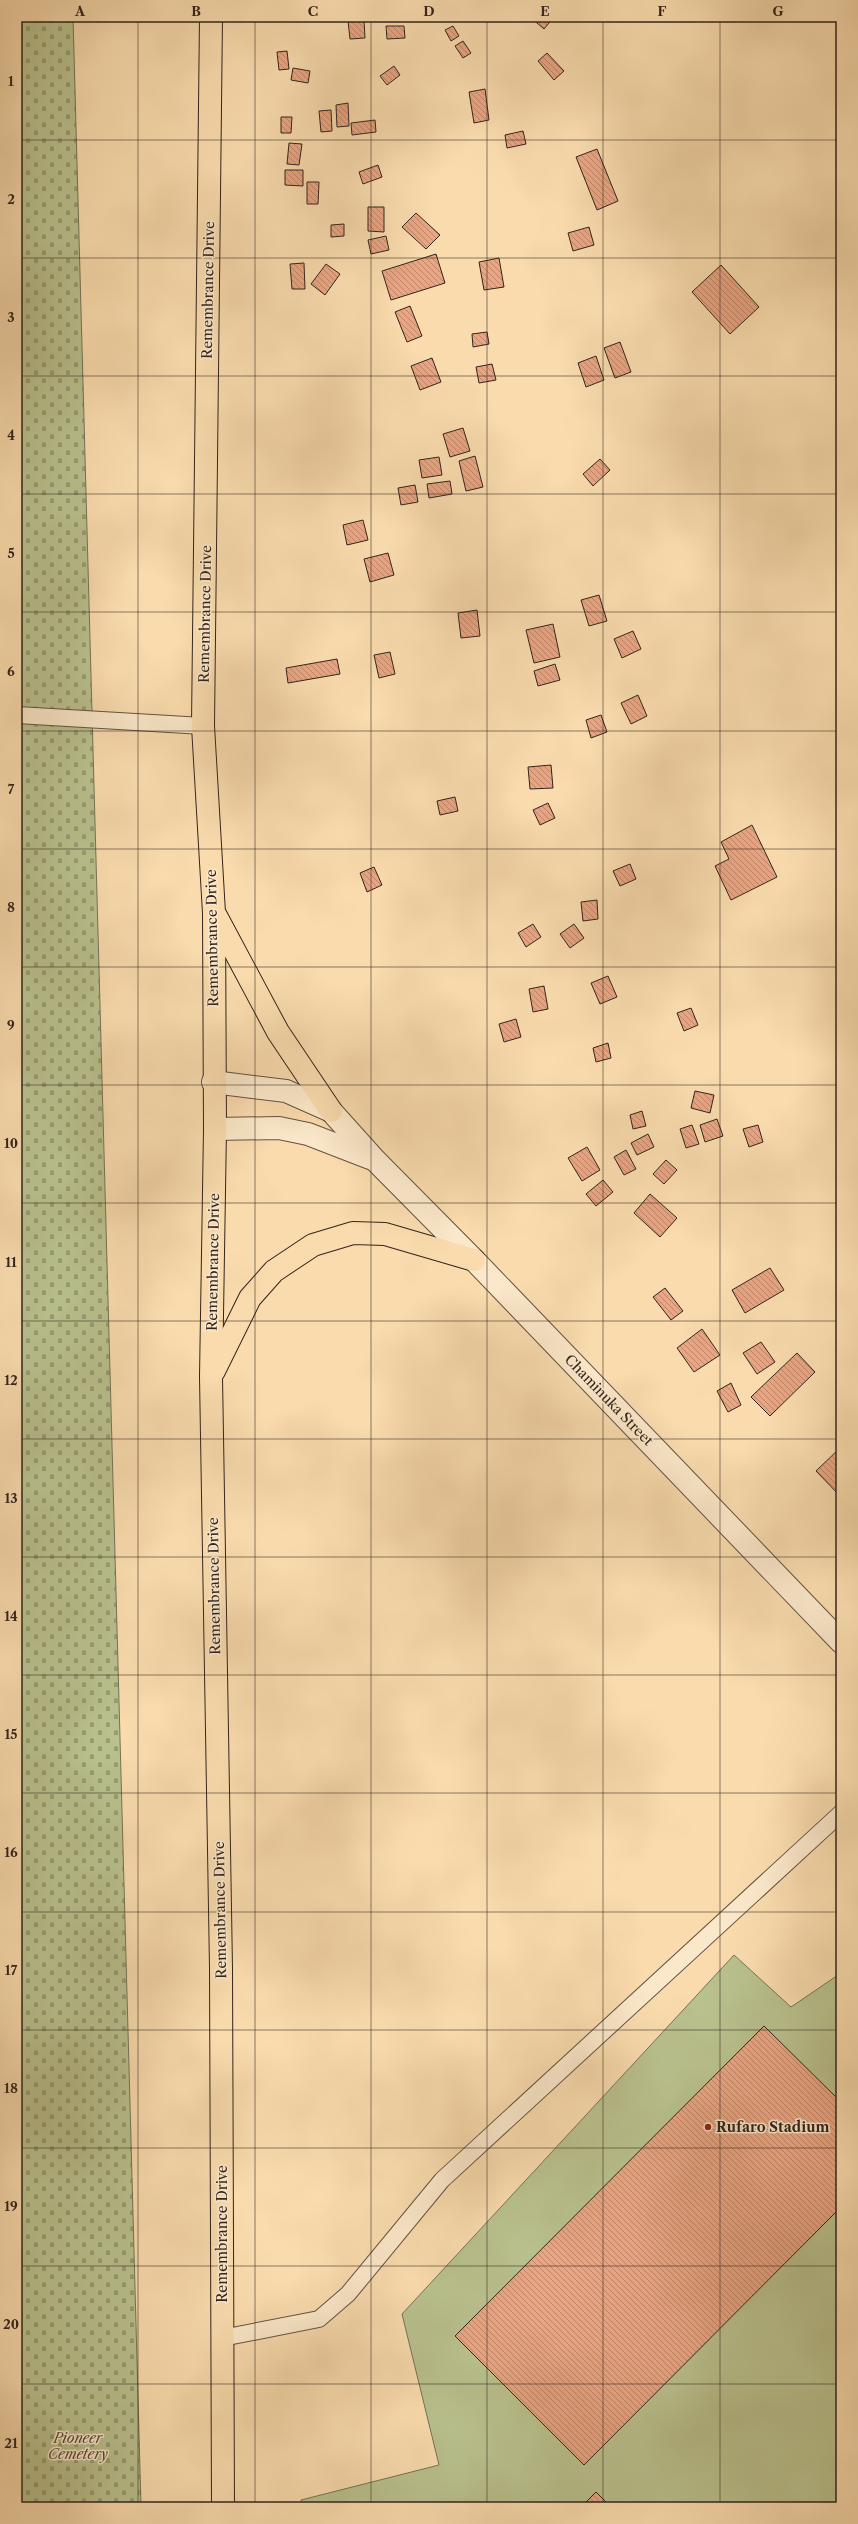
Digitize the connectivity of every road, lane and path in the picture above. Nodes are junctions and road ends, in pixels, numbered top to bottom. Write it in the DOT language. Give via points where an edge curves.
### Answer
graph roads {
  1 [pos="211,17"];
  2 [pos="17,715"];
  3 [pos="203,726"];
  4 [pos="214,913"];
  5 [pos="213,1082"];
  6 [pos="331,1111"];
  7 [pos="215,1129"];
  8 [pos="375,1160"];
  9 [pos="474,1260"];
  10 [pos="211,1377"];
  11 [pos="841,1642"];
  12 [pos="841,1813"];
  13 [pos="222,2338"];
  14 [pos="223,2507"];
  1 -- 3 [label="main road, Remembrance Drive"];
  2 -- 3 [label="lane"];
  3 -- 4 [label="main road, Remembrance Drive"];
  4 -- 5 [label="main road, Remembrance Drive"];
  4 -- 6 [label="main road" via="278,1032"];
  5 -- 6 [label="street" via="286,1091"];
  5 -- 7 [label="main road, Remembrance Drive"];
  6 -- 8 [label="street, Chaminuka Street"];
  7 -- 8 [label="street" via="279,1128 308,1134"];
  7 -- 10 [label="main road, Remembrance Drive"];
  8 -- 9 [label="street, Chaminuka Street"];
  9 -- 10 [label="main road" via="385,1234 353,1233 313,1245 274,1271 250,1298"];
  9 -- 11 [label="street, Chaminuka Street"];
  10 -- 13 [label="main road, Remembrance Drive" via="221,1976"];
  12 -- 13 [label="lane" via="442,2180 348,2294 319,2319"];
  13 -- 14 [label="main road, Remembrance Drive"];
}
